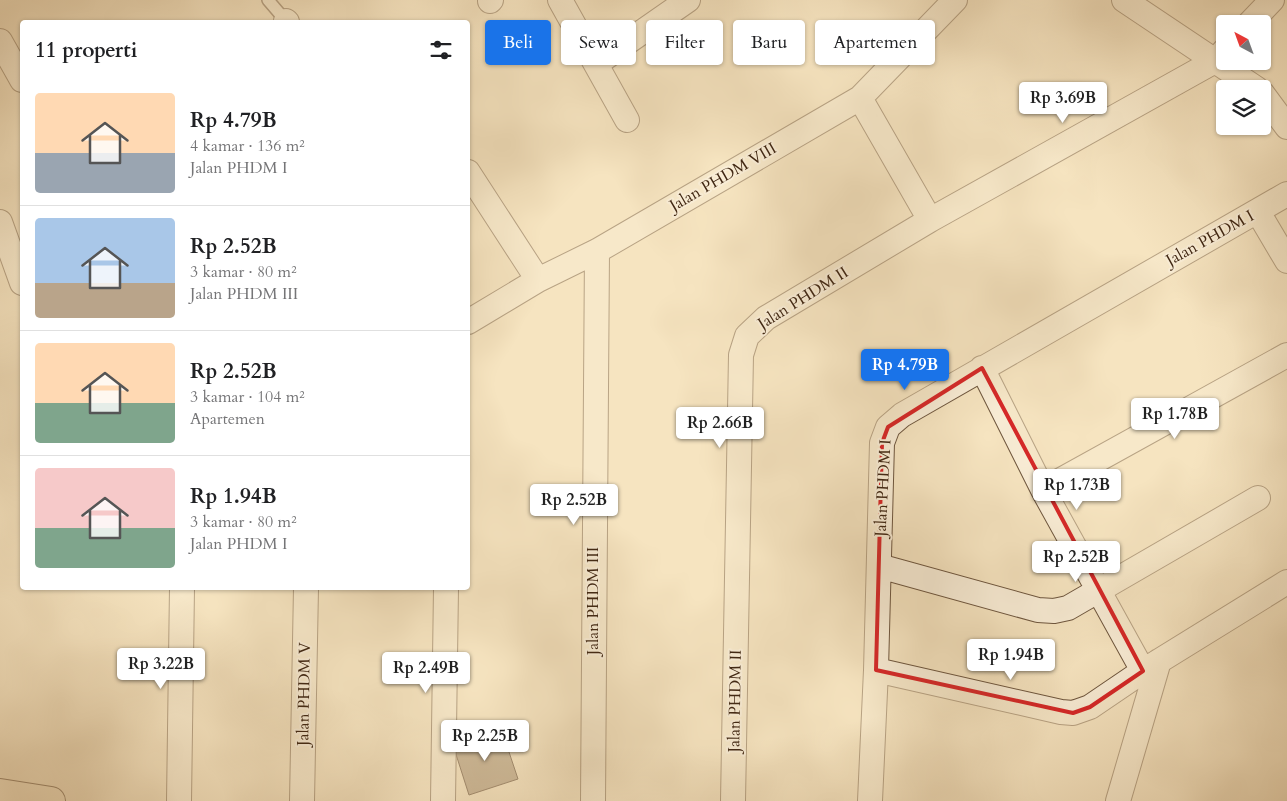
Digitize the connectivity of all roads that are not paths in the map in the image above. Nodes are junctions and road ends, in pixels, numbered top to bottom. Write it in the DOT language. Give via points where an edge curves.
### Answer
graph roads {
  1 [pos="268,0"];
  2 [pos="560,0"];
  3 [pos="688,0"];
  4 [pos="955,0"];
  5 [pos="1124,0"];
  6 [pos="1272,0"];
  7 [pos="1258,15"];
  8 [pos="284,20"];
  9 [pos="571,20"];
  10 [pos="636,36"];
  11 [pos="0,40"];
  12 [pos="1216,53"];
  13 [pos="1216,57"];
  14 [pos="597,65"];
  15 [pos="1236,70"];
  16 [pos="20,76"];
  17 [pos="1247,80"];
  18 [pos="860,98"];
  19 [pos="1271,105"];
  20 [pos="627,120"];
  21 [pos="1287,127"];
  22 [pos="470,175"];
  23 [pos="1287,194"];
  24 [pos="1258,212"];
  25 [pos="930,220"];
  26 [pos="0,222"];
  27 [pos="597,251"];
  28 [pos="1287,261"];
  29 [pos="20,270"];
  30 [pos="538,280"];
  31 [pos="470,321"];
  32 [pos="1287,355"];
  33 [pos="982,368"];
  34 [pos="1044,490"];
  35 [pos="1258,498"];
  36 [pos="879,566"];
  37 [pos="1287,582"];
  38 [pos="182,590"];
  39 [pos="306,590"];
  40 [pos="446,590"];
  41 [pos="1099,592"];
  42 [pos="1151,666"];
  43 [pos="876,670"];
  44 [pos="0,793"];
  45 [pos="51,801"];
  46 [pos="179,801"];
  47 [pos="302,801"];
  48 [pos="444,801"];
  49 [pos="593,801"];
  50 [pos="733,801"];
  51 [pos="870,801"];
  52 [pos="1118,801"];
  1 -- 8 [label="lane"];
  2 -- 9 [label="street"];
  3 -- 10 [label="street"];
  4 -- 18 [label="street, Jalan PHDM VIII"];
  5 -- 12 [label="street"];
  6 -- 7 [label="street"];
  11 -- 16 [label="street"];
  13 -- 25 [label="street, Jalan PHDM II"];
  14 -- 20 [label="street"];
  15 -- 17 [label="street"];
  18 -- 25 [label="street"];
  18 -- 27 [label="street, Jalan PHDM VIII"];
  19 -- 21 [label="street"];
  22 -- 30 [label="street"];
  23 -- 24 [label="street, Jalan PHDM I"];
  24 -- 28 [label="street"];
  24 -- 33 [label="street, Jalan PHDM I"];
  25 -- 50 [label="street, Jalan PHDM II" via="766,318 743,344"];
  26 -- 29 [label="street"];
  27 -- 30 [label="street, Jalan PHDM VIII"];
  27 -- 49 [label="street, Jalan PHDM III"];
  30 -- 31 [label="street, Jalan PHDM VIII"];
  32 -- 34 [label="street"];
  33 -- 34 [label="street"];
  33 -- 36 [label="street, Jalan PHDM I" via="902,416 888,428 882,443"];
  34 -- 41 [label="street"];
  35 -- 41 [label="street"];
  36 -- 41 [label="street" via="1038,610 1068,608"];
  36 -- 43 [label="street, Jalan PHDM I"];
  37 -- 42 [label="street"];
  38 -- 46 [label="street"];
  39 -- 47 [label="street, Jalan PHDM V"];
  40 -- 48 [label="street"];
  41 -- 42 [label="street"];
  42 -- 43 [label="street" via="1090,707 1073,713"];
  42 -- 52 [label="street"];
  43 -- 51 [label="street, Jalan PHDM I"];
  44 -- 45 [label="highway"];
}
